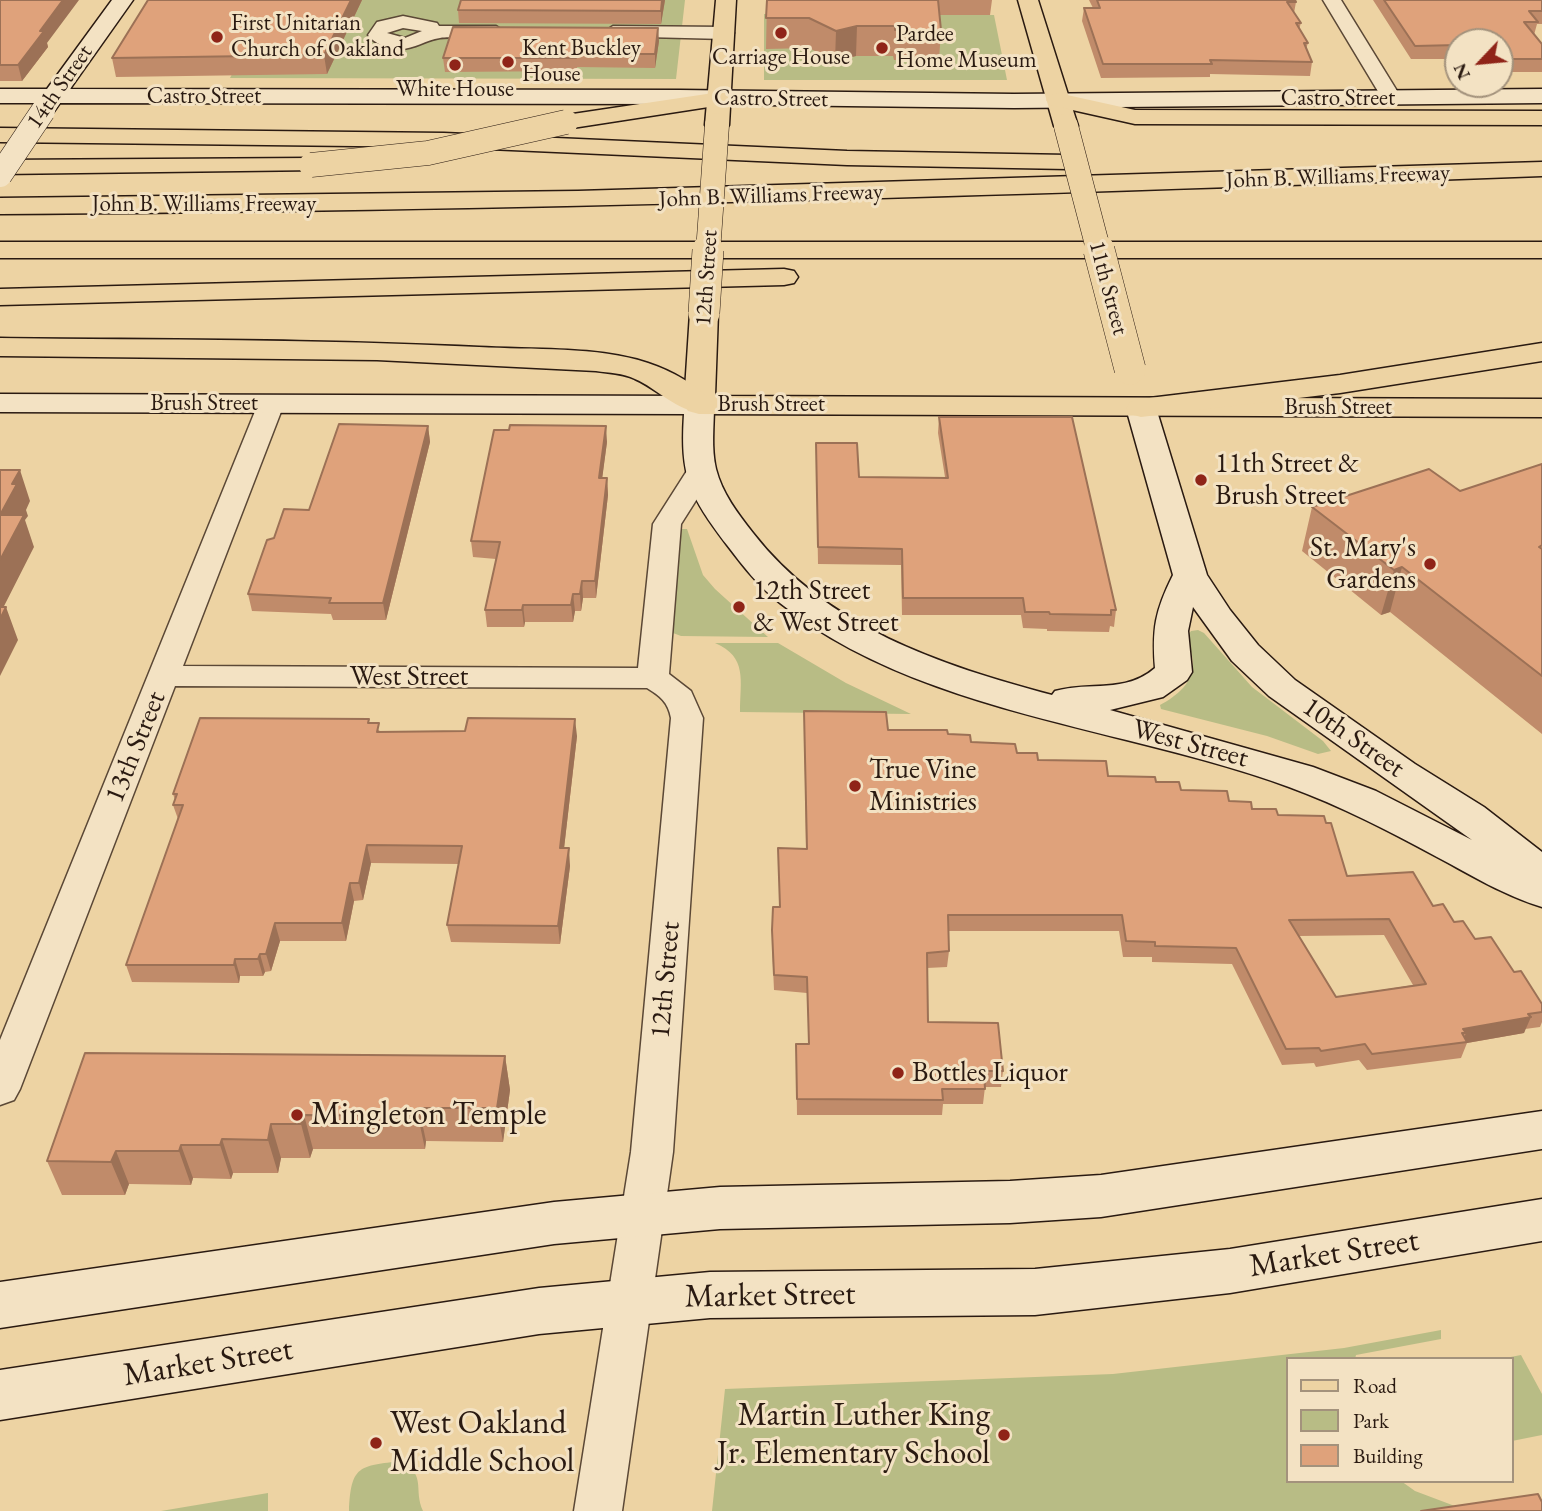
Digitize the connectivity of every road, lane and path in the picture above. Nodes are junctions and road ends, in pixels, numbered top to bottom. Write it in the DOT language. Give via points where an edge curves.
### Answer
graph roads {
  1 [pos="123,0"];
  2 [pos="726,0"];
  3 [pos="1028,0"];
  4 [pos="1332,0"];
  5 [pos="432,32"];
  6 [pos="515,32"];
  7 [pos="599,32"];
  8 [pos="725,33"];
  9 [pos="0,96"];
  10 [pos="1542,96"];
  11 [pos="720,99"];
  12 [pos="1392,99"];
  13 [pos="1058,100"];
  14 [pos="48,104"];
  15 [pos="1542,118"];
  16 [pos="0,135"];
  17 [pos="1542,162"];
  18 [pos="0,167"];
  19 [pos="1542,169"];
  20 [pos="0,175"];
  21 [pos="0,206"];
  22 [pos="0,250"];
  23 [pos="1425,250"];
  24 [pos="1542,250"];
  25 [pos="0,297"];
  26 [pos="0,347"];
  27 [pos="1542,352"];
  28 [pos="0,403"];
  29 [pos="271,404"];
  30 [pos="699,405"];
  31 [pos="1141,408"];
  32 [pos="1542,408"];
  33 [pos="700,472"];
  34 [pos="1190,575"];
  35 [pos="828,623"];
  36 [pos="164,676"];
  37 [pos="653,678"];
  38 [pos="1022,699"];
  39 [pos="1542,874"];
  40 [pos="1542,892"];
  41 [pos="0,1089"];
  42 [pos="1542,1130"];
  43 [pos="643,1214"];
  44 [pos="1542,1220"];
  45 [pos="629,1301"];
  46 [pos="0,1305"];
  47 [pos="0,1395"];
  48 [pos="598,1511"];
  1 -- 14 [label="main road, 14th Street"];
  2 -- 8 [label="main road, 12th Street"];
  3 -- 13 [label="main road, 11th Street"];
  4 -- 12 [label="street"];
  5 -- 5 [label="street" via="412,17 386,26 377,35 404,43"];
  5 -- 6 [label="street"];
  7 -- 8 [label="street"];
  8 -- 11 [label="main road, 12th Street"];
  9 -- 14 [label="main road, Castro Street"];
  10 -- 12 [label="main road, Castro Street"];
  11 -- 13 [label="main road, Castro Street"];
  11 -- 14 [label="main road, Castro Street"];
  11 -- 18 [label="main road, bridge" via="566,122 428,153 311,165"];
  11 -- 30 [label="main road, 12th Street, bridge"];
  12 -- 13 [label="main road, Castro Street"];
  13 -- 15 [label="main road" via="1135,117"];
  13 -- 31 [label="main road, 11th Street, bridge"];
  14 -- 20 [label="main road, 14th Street, bridge"];
  16 -- 17 [label="main road" via="468,141 919,160"];
  19 -- 21 [label="main road, John B. Williams Freeway" via="705,198"];
  22 -- 23 [label="main road, John B. Williams Freeway"];
  23 -- 24 [label="main road, John B. Williams Freeway"];
  23 -- 25 [label="main road" via="1222,266"];
  26 -- 30 [label="main road" via="377,351 584,361 638,369"];
  27 -- 31 [label="main road" via="1340,384"];
  28 -- 29 [label="main road, Brush Street"];
  29 -- 30 [label="main road, Brush Street"];
  29 -- 36 [label="street, 13th Street"];
  30 -- 31 [label="main road, Brush Street"];
  30 -- 33 [label="main road, 12th Street"];
  31 -- 32 [label="main road, Brush Street"];
  31 -- 34 [label="main road, 11th Street"];
  33 -- 35 [label="main road, 12th Street" via="718,508 761,568"];
  33 -- 37 [label="street" via="667,524"];
  34 -- 38 [label="main road" via="1176,603 1171,631 1174,672 1160,685 1114,699"];
  34 -- 39 [label="main road, 10th Street" via="1245,653 1282,688 1470,817"];
  35 -- 38 [label="main road, West Street" via="927,671"];
  36 -- 37 [label="street, West Street"];
  36 -- 41 [label="street, 13th Street"];
  37 -- 43 [label="street, 12th Street" via="678,693 687,718"];
  38 -- 40 [label="main road, West Street" via="1304,778 1365,803"];
  42 -- 43 [label="main road" via="1101,1196"];
  43 -- 45 [label="street, 12th Street"];
  43 -- 46 [label="main road" via="554,1223"];
  44 -- 45 [label="main road, Market Street" via="1230,1271 1035,1292 710,1295"];
  45 -- 47 [label="main road, Market Street" via="538,1311"];
  45 -- 48 [label="street, 12th Street"];
}
